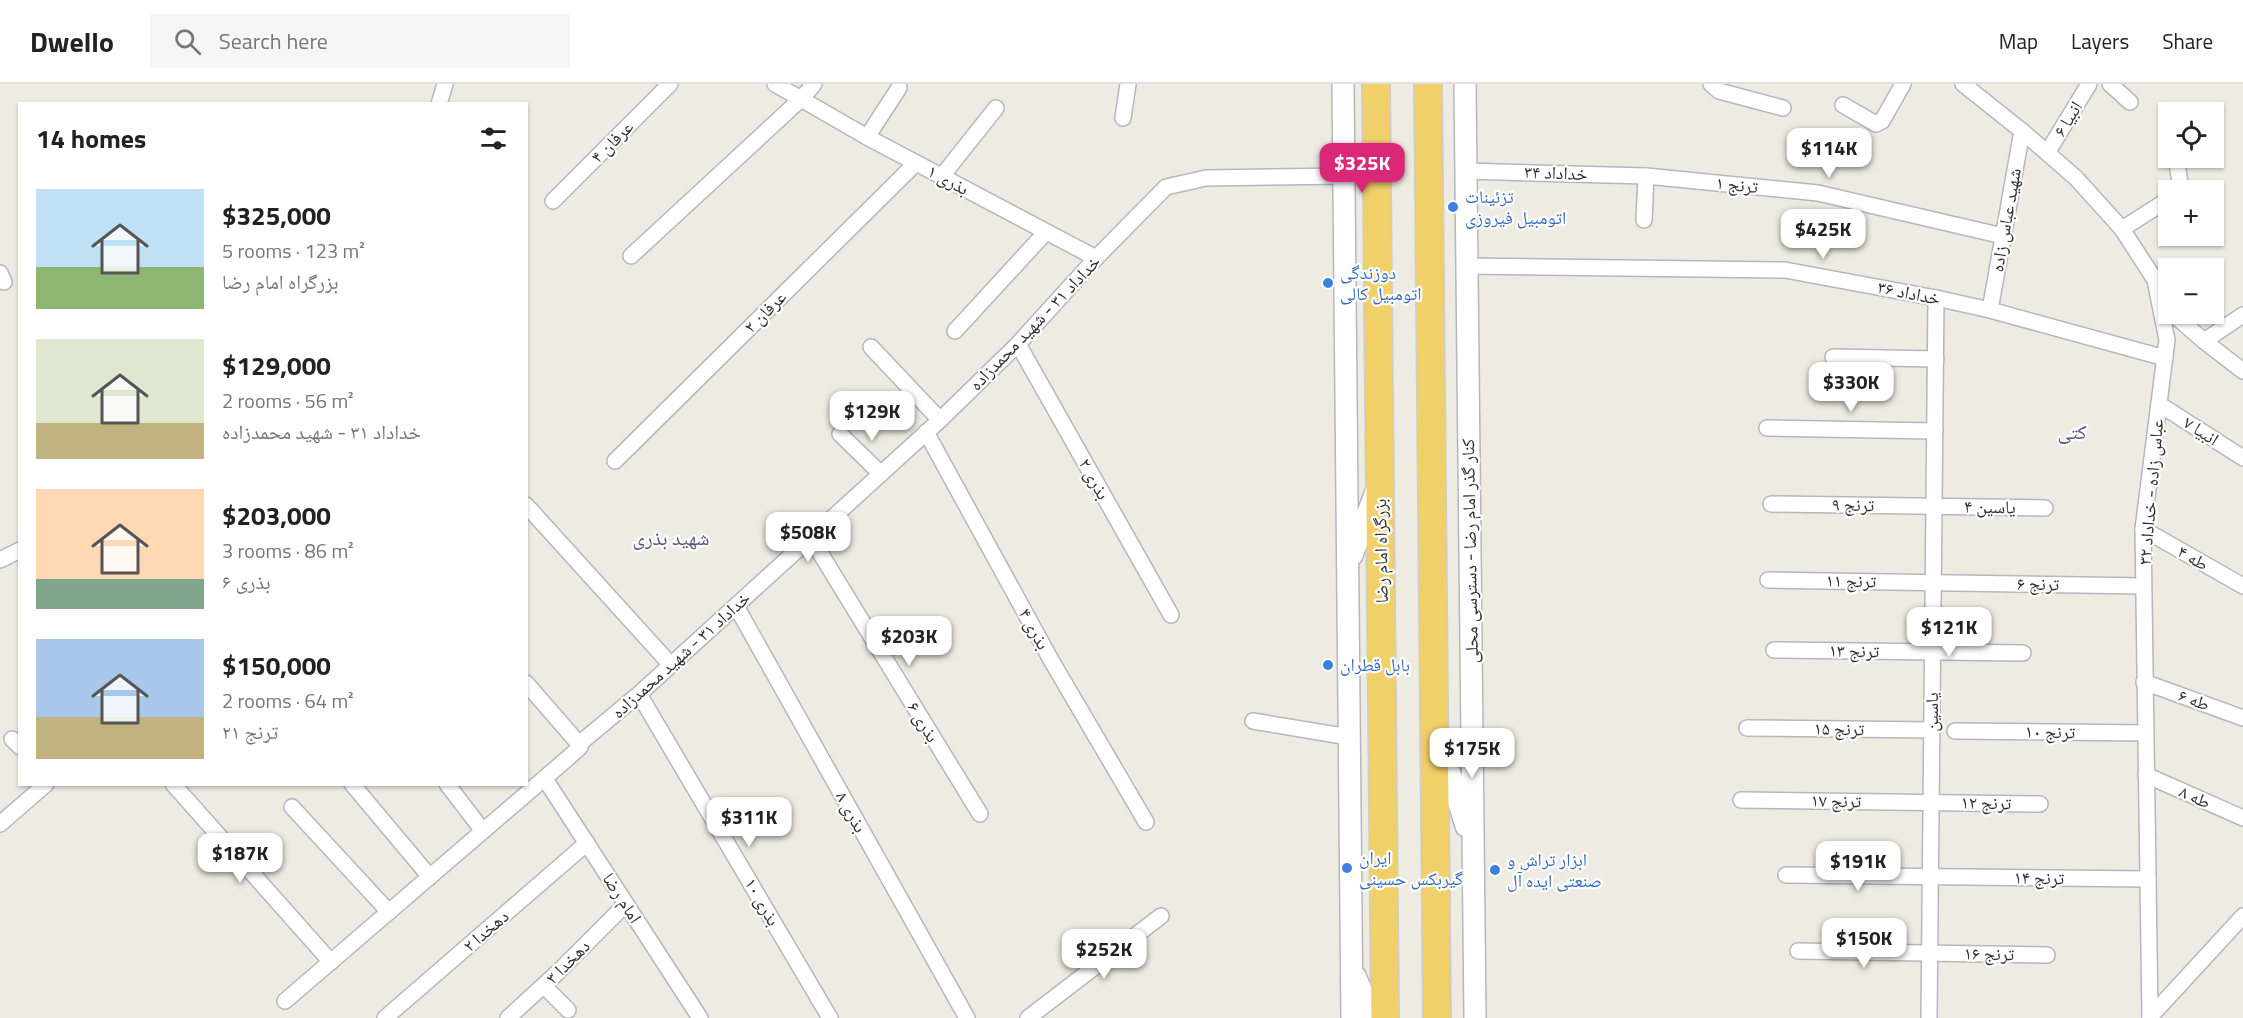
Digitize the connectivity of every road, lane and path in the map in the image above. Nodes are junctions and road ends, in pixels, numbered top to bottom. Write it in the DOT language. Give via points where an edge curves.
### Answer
graph roads {
  1 [pos="445,84"];
  2 [pos="670,84"];
  3 [pos="775,84"];
  4 [pos="813,84"];
  5 [pos="1128,84"];
  6 [pos="1342,84"];
  7 [pos="1376,84"];
  8 [pos="1428,84"];
  9 [pos="1465,84"];
  10 [pos="1711,84"];
  11 [pos="1903,84"];
  12 [pos="1963,84"];
  13 [pos="2089,84"];
  14 [pos="2110,84"];
  15 [pos="899,88"];
  16 [pos="801,99"];
  17 [pos="440,102"];
  18 [pos="2130,102"];
  19 [pos="1843,105"];
  20 [pos="996,108"];
  21 [pos="1783,108"];
  22 [pos="1123,118"];
  23 [pos="2022,131"];
  24 [pos="867,137"];
  25 [pos="2047,153"];
  26 [pos="916,163"];
  27 [pos="1466,171"];
  28 [pos="1377,173"];
  29 [pos="942,176"];
  30 [pos="1343,176"];
  31 [pos="1646,176"];
  32 [pos="553,201"];
  33 [pos="2158,206"];
  34 [pos="1644,220"];
  35 [pos="2122,229"];
  36 [pos="1046,231"];
  37 [pos="2003,236"];
  38 [pos="631,256"];
  39 [pos="1096,258"];
  40 [pos="1467,266"];
  41 [pos="2158,288"];
  42 [pos="1936,298"];
  43 [pos="1990,310"];
  44 [pos="2243,315"];
  45 [pos="2166,324"];
  46 [pos="2184,324"];
  47 [pos="955,331"];
  48 [pos="2204,341"];
  49 [pos="1018,344"];
  50 [pos="871,347"];
  51 [pos="1833,357"];
  52 [pos="1936,358"];
  53 [pos="2165,358"];
  54 [pos="2243,371"];
  55 [pos="2159,404"];
  56 [pos="940,420"];
  57 [pos="1767,428"];
  58 [pos="1935,430"];
  59 [pos="926,432"];
  60 [pos="840,434"];
  61 [pos="2243,458"];
  62 [pos="615,461"];
  63 [pos="881,474"];
  64 [pos="1380,480"];
  65 [pos="1771,504"];
  66 [pos="1935,506"];
  67 [pos="528,507"];
  68 [pos="2045,508"];
  69 [pos="2143,529"];
  70 [pos="811,538"];
  71 [pos="18,551"];
  72 [pos="0,560"];
  73 [pos="1347,569"];
  74 [pos="1768,580"];
  75 [pos="1934,583"];
  76 [pos="2143,585"];
  77 [pos="2243,586"];
  78 [pos="736,606"];
  79 [pos="1171,615"];
  80 [pos="1774,650"];
  81 [pos="1933,652"];
  82 [pos="2023,654"];
  83 [pos="671,665"];
  84 [pos="2144,682"];
  85 [pos="528,685"];
  86 [pos="639,694"];
  87 [pos="2243,718"];
  88 [pos="1253,721"];
  89 [pos="1434,723"];
  90 [pos="1747,728"];
  91 [pos="1932,730"];
  92 [pos="1955,730"];
  93 [pos="2145,733"];
  94 [pos="1349,737"];
  95 [pos="579,744"];
  96 [pos="2146,775"];
  97 [pos="545,778"];
  98 [pos="44,786"];
  99 [pos="175,786"];
  100 [pos="354,786"];
  101 [pos="449,786"];
  102 [pos="1741,800"];
  103 [pos="1932,803"];
  104 [pos="2040,804"];
  105 [pos="292,807"];
  106 [pos="980,814"];
  107 [pos="2243,818"];
  108 [pos="1146,822"];
  109 [pos="0,824"];
  110 [pos="483,831"];
  111 [pos="587,843"];
  112 [pos="1473,846"];
  113 [pos="1786,875"];
  114 [pos="430,877"];
  115 [pos="1931,877"];
  116 [pos="2148,879"];
  117 [pos="626,904"];
  118 [pos="389,912"];
  119 [pos="1161,916"];
  120 [pos="2243,916"];
  121 [pos="1798,951"];
  122 [pos="1930,953"];
  123 [pos="2047,955"];
  124 [pos="331,962"];
  125 [pos="1351,967"];
  126 [pos="544,986"];
  127 [pos="285,1001"];
  128 [pos="568,1010"];
  129 [pos="385,1018"];
  130 [pos="508,1018"];
  131 [pos="700,1018"];
  132 [pos="830,1018"];
  133 [pos="967,1018"];
  134 [pos="1028,1018"];
  135 [pos="1352,1018"];
  136 [pos="1373,1018"];
  137 [pos="1385,1018"];
  138 [pos="1437,1018"];
  139 [pos="1475,1018"];
  140 [pos="1929,1018"];
  141 [pos="2150,1018"];
  1 -- 17 [label="street"];
  2 -- 32 [label="street, عرفان ۴"];
  3 -- 16 [label="street"];
  4 -- 16 [label="street"];
  5 -- 22 [label="street"];
  6 -- 30 [label="main road"];
  7 -- 28 [label="highway, بزرگراه امام رضا"];
  8 -- 89 [label="highway"];
  9 -- 27 [label="main road, کنار گذر امام رضا - دسترسی محلی"];
  10 -- 21 [label="street" via="1719,91"];
  11 -- 19 [label="street" via="1882,121 1876,124"];
  12 -- 23 [label="street, عباس زاده - خداداد ۳۲"];
  13 -- 25 [label="street, انبیا ۶"];
  14 -- 18 [label="street"];
  15 -- 24 [label="street"];
  16 -- 24 [label="street, بذری ۱"];
  16 -- 38 [label="street"];
  20 -- 29 [label="street"];
  23 -- 25 [label="street, عباس زاده - خداداد ۳۲"];
  23 -- 37 [label="street, شهید عباس زاده"];
  24 -- 26 [label="street, بذری ۱"];
  25 -- 35 [label="street, عباس زاده - خداداد ۳۲" via="2076,178"];
  26 -- 29 [label="street, بذری ۱"];
  26 -- 62 [label="street, عرفان ۲"];
  27 -- 31 [label="street, خداداد ۳۴"];
  27 -- 40 [label="main road, کنار گذر امام رضا - دسترسی محلی"];
  28 -- 30 [label="main road"];
  28 -- 64 [label="highway, بزرگراه امام رضا"];
  29 -- 36 [label="street, بذری ۱"];
  30 -- 39 [label="street, خداداد ۳۱ - شهید محمدزاده" via="1206,178 1167,188"];
  30 -- 73 [label="main road"];
  31 -- 34 [label="street"];
  31 -- 37 [label="street, ترنج ۱" via="1818,193"];
  33 -- 35 [label="street"];
  35 -- 41 [label="street, عباس زاده - خداداد ۳۲"];
  36 -- 39 [label="street, بذری ۱"];
  36 -- 47 [label="street"];
  37 -- 43 [label="street, شهید عباس زاده"];
  39 -- 49 [label="street, خداداد ۳۱ - شهید محمدزاده"];
  40 -- 42 [label="street, خداداد ۳۶" via="1785,270"];
  40 -- 112 [label="main road, کنار گذر امام رضا - دسترسی محلی"];
  42 -- 43 [label="street, خداداد ۳۶"];
  42 -- 52 [label="street, یاسین"];
  43 -- 53 [label="street, خداداد ۳۶"];
  44 -- 48 [label="street"];
  45 -- 53 [label="street, عباس زاده - خداداد ۳۲"];
  46 -- 48 [label="street"];
  48 -- 54 [label="street"];
  49 -- 56 [label="street, خداداد ۳۱ - شهید محمدزاده"];
  49 -- 79 [label="street, بذری ۲"];
  50 -- 56 [label="street"];
  51 -- 52 [label="street"];
  52 -- 58 [label="street, یاسین"];
  53 -- 55 [label="street, عباس زاده - خداداد ۳۲"];
  55 -- 61 [label="street, انبیا ۷"];
  55 -- 69 [label="street, عباس زاده - خداداد ۳۲"];
  56 -- 59 [label="street, خداداد ۳۱ - شهید محمدزاده"];
  57 -- 58 [label="street"];
  58 -- 66 [label="street, یاسین"];
  59 -- 63 [label="street, خداداد ۳۱ - شهید محمدزاده"];
  59 -- 108 [label="street, بذری ۴" via="1051,660"];
  60 -- 63 [label="street"];
  63 -- 70 [label="street, خداداد ۳۱ - شهید محمدزاده"];
  64 -- 73 [label="main road"];
  64 -- 137 [label="highway, بزرگراه امام رضا"];
  65 -- 66 [label="street, ترنج ۹"];
  66 -- 68 [label="street, یاسین ۴"];
  66 -- 75 [label="street, یاسین"];
  67 -- 83 [label="street"];
  69 -- 76 [label="street, عباس زاده - خداداد ۳۲"];
  69 -- 77 [label="street, طه ۴"];
  70 -- 78 [label="street, خداداد ۳۱ - شهید محمدزاده"];
  70 -- 106 [label="street, بذری ۶"];
  71 -- 72 [label="street"];
  73 -- 94 [label="main road"];
  74 -- 75 [label="street, ترنج ۱۱"];
  75 -- 76 [label="street, ترنج ۶"];
  75 -- 81 [label="street, یاسین"];
  76 -- 84 [label="street, عباس زاده - خداداد ۳۲"];
  78 -- 83 [label="street, خداداد ۳۱ - شهید محمدزاده"];
  78 -- 133 [label="street, بذری ۸"];
  80 -- 81 [label="street, ترنج ۱۳"];
  81 -- 82 [label="street, ترنج ۱۳"];
  81 -- 91 [label="street, یاسین"];
  83 -- 86 [label="street, خداداد ۳۱ - شهید محمدزاده"];
  84 -- 87 [label="street, طه ۶"];
  84 -- 93 [label="street, عباس زاده - خداداد ۳۲"];
  85 -- 95 [label="street"];
  86 -- 95 [label="street, خداداد ۳۱ - شهید محمدزاده"];
  86 -- 132 [label="street, بذری ۱۰"];
  88 -- 94 [label="street"];
  89 -- 112 [label="main road"];
  89 -- 138 [label="highway"];
  90 -- 91 [label="street, ترنج ۱۵"];
  91 -- 103 [label="street, یاسین"];
  92 -- 93 [label="street, ترنج ۱۰"];
  93 -- 96 [label="street, عباس زاده - خداداد ۳۲"];
  94 -- 125 [label="main road"];
  95 -- 97 [label="street, خداداد ۳۱ - شهید محمدزاده"];
  96 -- 107 [label="street, طه ۸"];
  96 -- 116 [label="street, عباس زاده - خداداد ۳۲"];
  97 -- 110 [label="street, خداداد ۳۱ - شهید محمدزاده"];
  97 -- 111 [label="street, امام رضا"];
  98 -- 109 [label="street"];
  99 -- 124 [label="street"];
  100 -- 114 [label="street"];
  101 -- 110 [label="street"];
  102 -- 103 [label="street, ترنج ۱۷"];
  103 -- 104 [label="street, ترنج ۱۲"];
  103 -- 115 [label="street, یاسین"];
  105 -- 118 [label="street"];
  110 -- 114 [label="street, خداداد ۳۱ - شهید محمدزاده"];
  111 -- 117 [label="street, امام رضا"];
  111 -- 129 [label="street, دهخدا ۲"];
  112 -- 139 [label="main road, کنار گذر امام رضا - دسترسی محلی"];
  113 -- 115 [label="street, ترنج ۱۴"];
  114 -- 118 [label="street, خداداد ۳۱ - شهید محمدزاده"];
  115 -- 116 [label="street, ترنج ۱۴"];
  115 -- 122 [label="street, یاسین"];
  116 -- 141 [label="street, عباس زاده - خداداد ۳۲"];
  117 -- 126 [label="street, دهخدا ۳"];
  117 -- 131 [label="street, امام رضا"];
  118 -- 124 [label="street, خداداد ۳۱ - شهید محمدزاده"];
  119 -- 134 [label="street"];
  120 -- 141 [label="street"];
  121 -- 122 [label="street, ترنج ۱۶"];
  122 -- 123 [label="street, ترنج ۱۶"];
  122 -- 140 [label="street, یاسین"];
  124 -- 127 [label="street, خداداد ۳۱ - شهید محمدزاده"];
  125 -- 135 [label="main road"];
  125 -- 136 [label="main road"];
  126 -- 128 [label="street"];
  126 -- 130 [label="street, دهخدا ۳"];
}
